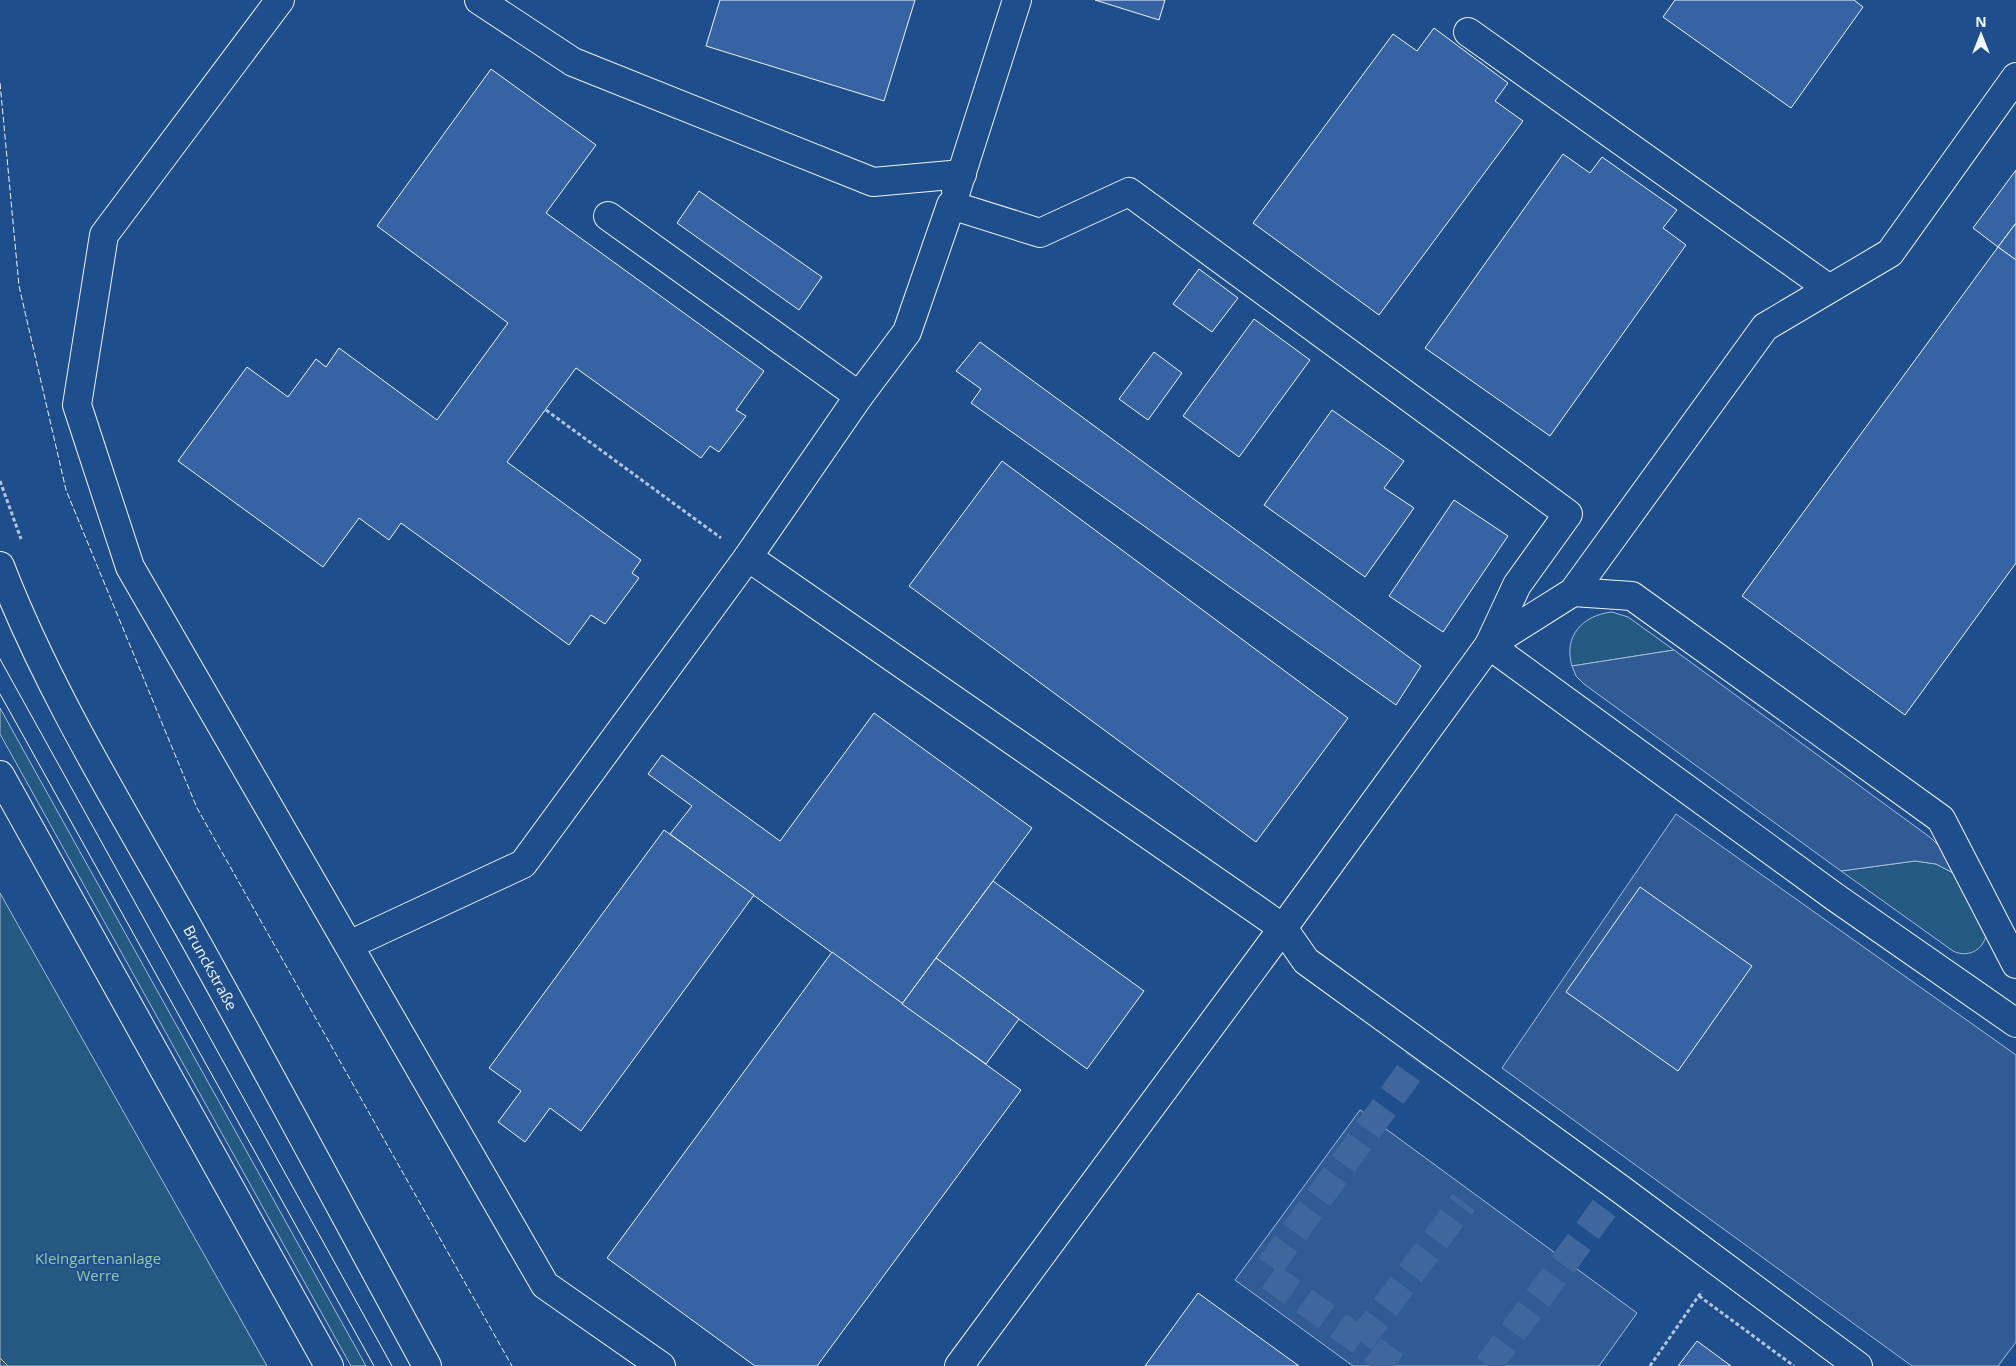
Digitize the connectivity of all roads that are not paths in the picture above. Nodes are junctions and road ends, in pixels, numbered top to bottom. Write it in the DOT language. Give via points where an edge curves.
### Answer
graph roads {
  1 [pos="280,0"];
  2 [pos="479,0"];
  3 [pos="1017,0"];
  4 [pos="1468,32"];
  5 [pos="2016,77"];
  6 [pos="962,174"];
  7 [pos="951,205"];
  8 [pos="608,216"];
  9 [pos="1828,288"];
  10 [pos="859,396"];
  11 [pos="748,557"];
  12 [pos="0,566"];
  13 [pos="1573,592"];
  14 [pos="1489,645"];
  15 [pos="0,775"];
  16 [pos="1282,928"];
  17 [pos="349,945"];
  18 [pos="2016,964"];
  19 [pos="2016,1023"];
  20 [pos="329,1366"];
  21 [pos="427,1366"];
  22 [pos="661,1366"];
  23 [pos="959,1366"];
  24 [pos="1858,1366"];
  1 -- 17 [label="street" via="104,235 77,405 130,567"];
  2 -- 6 [label="street" via="572,62 873,182"];
  3 -- 6 [label="street"];
  4 -- 9 [label="street"];
  5 -- 9 [label="street" via="1890,252"];
  6 -- 7 [label="street"];
  7 -- 10 [label="street" via="906,332"];
  7 -- 14 [label="street" via="1040,233 1129,192 1568,514 1517,585"];
  8 -- 10 [label="street"];
  9 -- 13 [label="street" via="1765,327"];
  10 -- 11 [label="street"];
  11 -- 16 [label="street"];
  11 -- 17 [label="street" via="524,864"];
  12 -- 21 [label="street, Brunckstraße" via="73,723"];
  13 -- 14 [label="street"];
  13 -- 18 [label="street" via="1632,596 1940,819"];
  14 -- 16 [label="street"];
  14 -- 19 [label="street" via="1835,897"];
  15 -- 20 [label="street"];
  16 -- 23 [label="street"];
  16 -- 24 [label="street" via="1306,961 1620,1188"];
  17 -- 22 [label="street" via="545,1285"];
}
